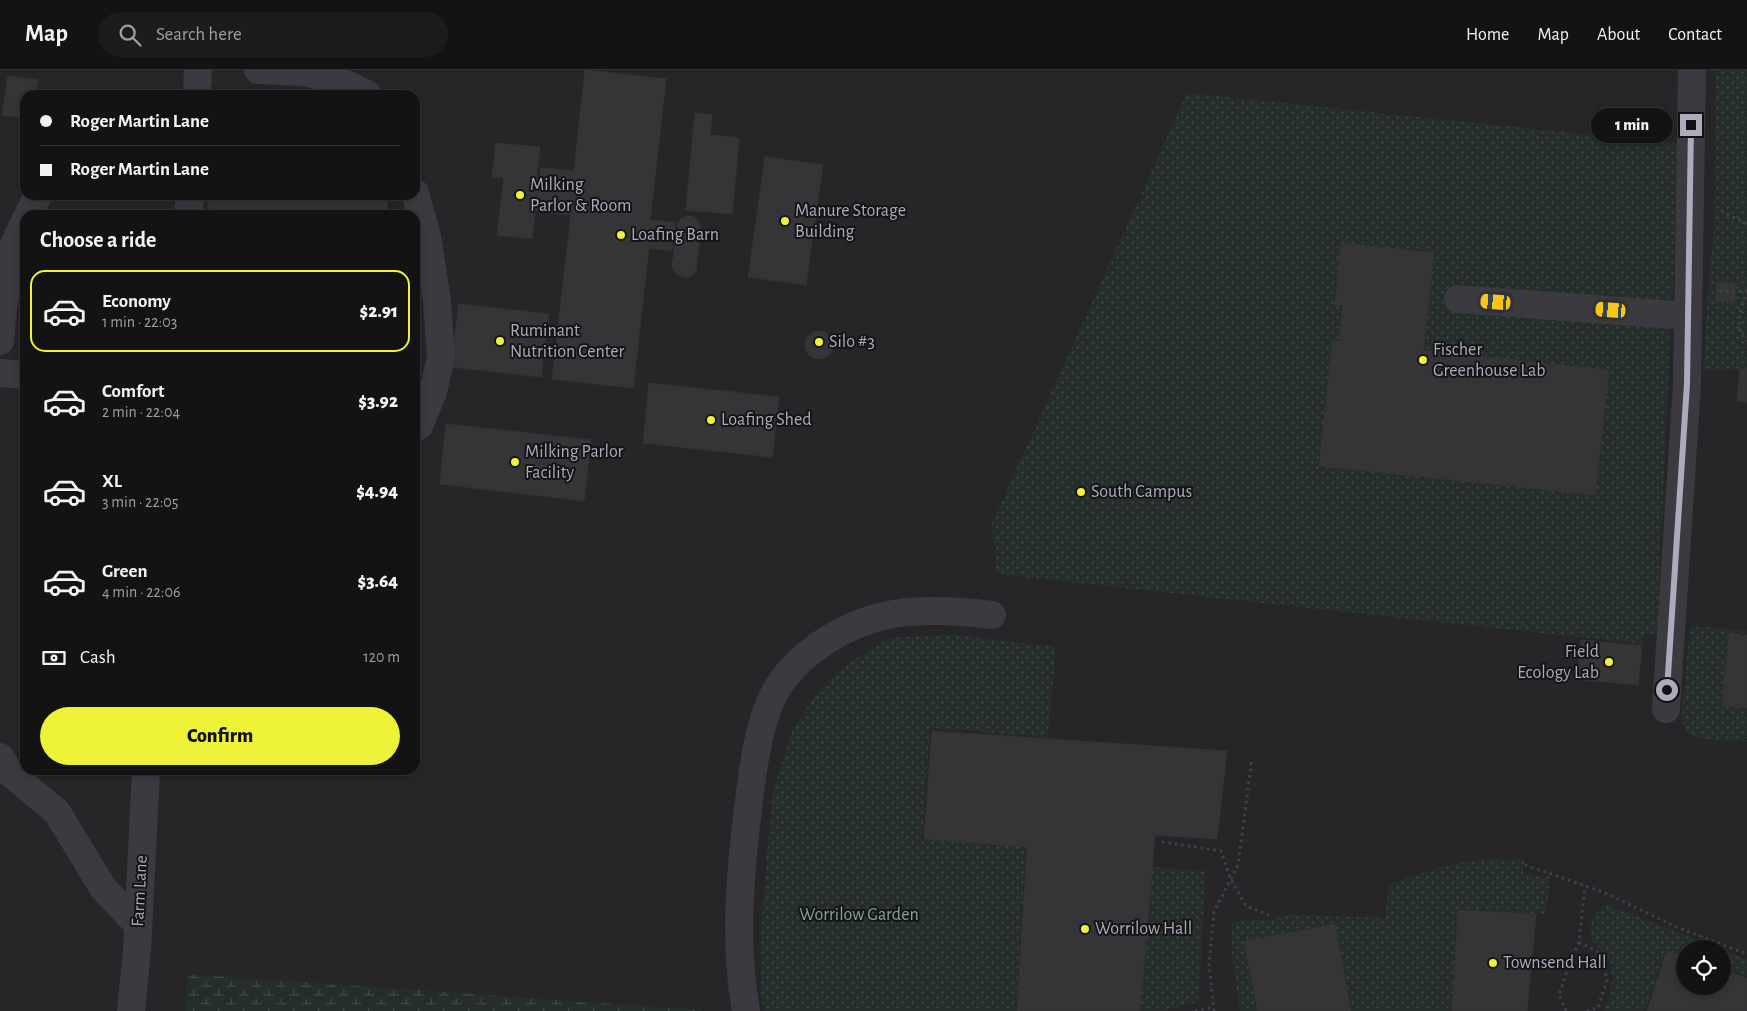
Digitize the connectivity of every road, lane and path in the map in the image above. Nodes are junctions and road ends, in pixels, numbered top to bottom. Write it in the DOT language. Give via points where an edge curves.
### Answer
graph roads {
  1 [pos="198,70"];
  2 [pos="258,70"];
  3 [pos="1692,70"];
  4 [pos="197,90"];
  5 [pos="358,90"];
  6 [pos="1721,211"];
  7 [pos="420,212"];
  8 [pos="1747,224"];
  9 [pos="20,231"];
  10 [pos="1747,291"];
  11 [pos="1458,299"];
  12 [pos="1688,316"];
  13 [pos="0,341"];
  14 [pos="1747,341"];
  15 [pos="0,373"];
  16 [pos="20,375"];
  17 [pos="420,424"];
  18 [pos="992,615"];
  19 [pos="1666,709"];
  20 [pos="0,757"];
  21 [pos="1252,758"];
  22 [pos="146,775"];
  23 [pos="1162,842"];
  24 [pos="1525,865"];
  25 [pos="1231,880"];
  26 [pos="1585,886"];
  27 [pos="1269,915"];
  28 [pos="138,925"];
  29 [pos="1703,936"];
  30 [pos="1701,940"];
  31 [pos="1579,942"];
  32 [pos="1747,954"];
  33 [pos="1213,1009"];
  34 [pos="131,1011"];
  35 [pos="746,1011"];
  36 [pos="1195,1011"];
  37 [pos="1566,1011"];
  38 [pos="1585,1011"];
  1 -- 4 [label="street"];
  2 -- 5 [label="street" via="302,72 336,79"];
  3 -- 12 [label="street"];
  6 -- 8 [label="path"];
  7 -- 17 [label="street" via="429,245 441,357 433,392"];
  9 -- 13 [label="street" via="14,244 2,308"];
  10 -- 14 [label="path" via="1738,321"];
  11 -- 12 [label="street"];
  12 -- 19 [label="street" via="1687,384"];
  15 -- 16 [label="street"];
  18 -- 35 [label="street" via="924,612 893,614 866,622 821,644 800,659 778,687 768,709 752,772 743,858 739,936"];
  20 -- 28 [label="street" via="10,773 57,812 103,888"];
  21 -- 25 [label="path" via="1238,865"];
  22 -- 28 [label="street, Farm Lane"];
  23 -- 25 [label="path" via="1221,852"];
  24 -- 26 [label="path"];
  25 -- 27 [label="path" via="1246,906"];
  25 -- 33 [label="path" via="1214,912 1209,964"];
  26 -- 29 [label="path"];
  26 -- 31 [label="path"];
  28 -- 34 [label="street, Farm Lane"];
  29 -- 30 [label="path"];
  29 -- 32 [label="path"];
  31 -- 37 [label="path" via="1558,995"];
  31 -- 38 [label="path" via="1602,954 1607,980 1598,1008"];
  33 -- 36 [label="path"];
}
